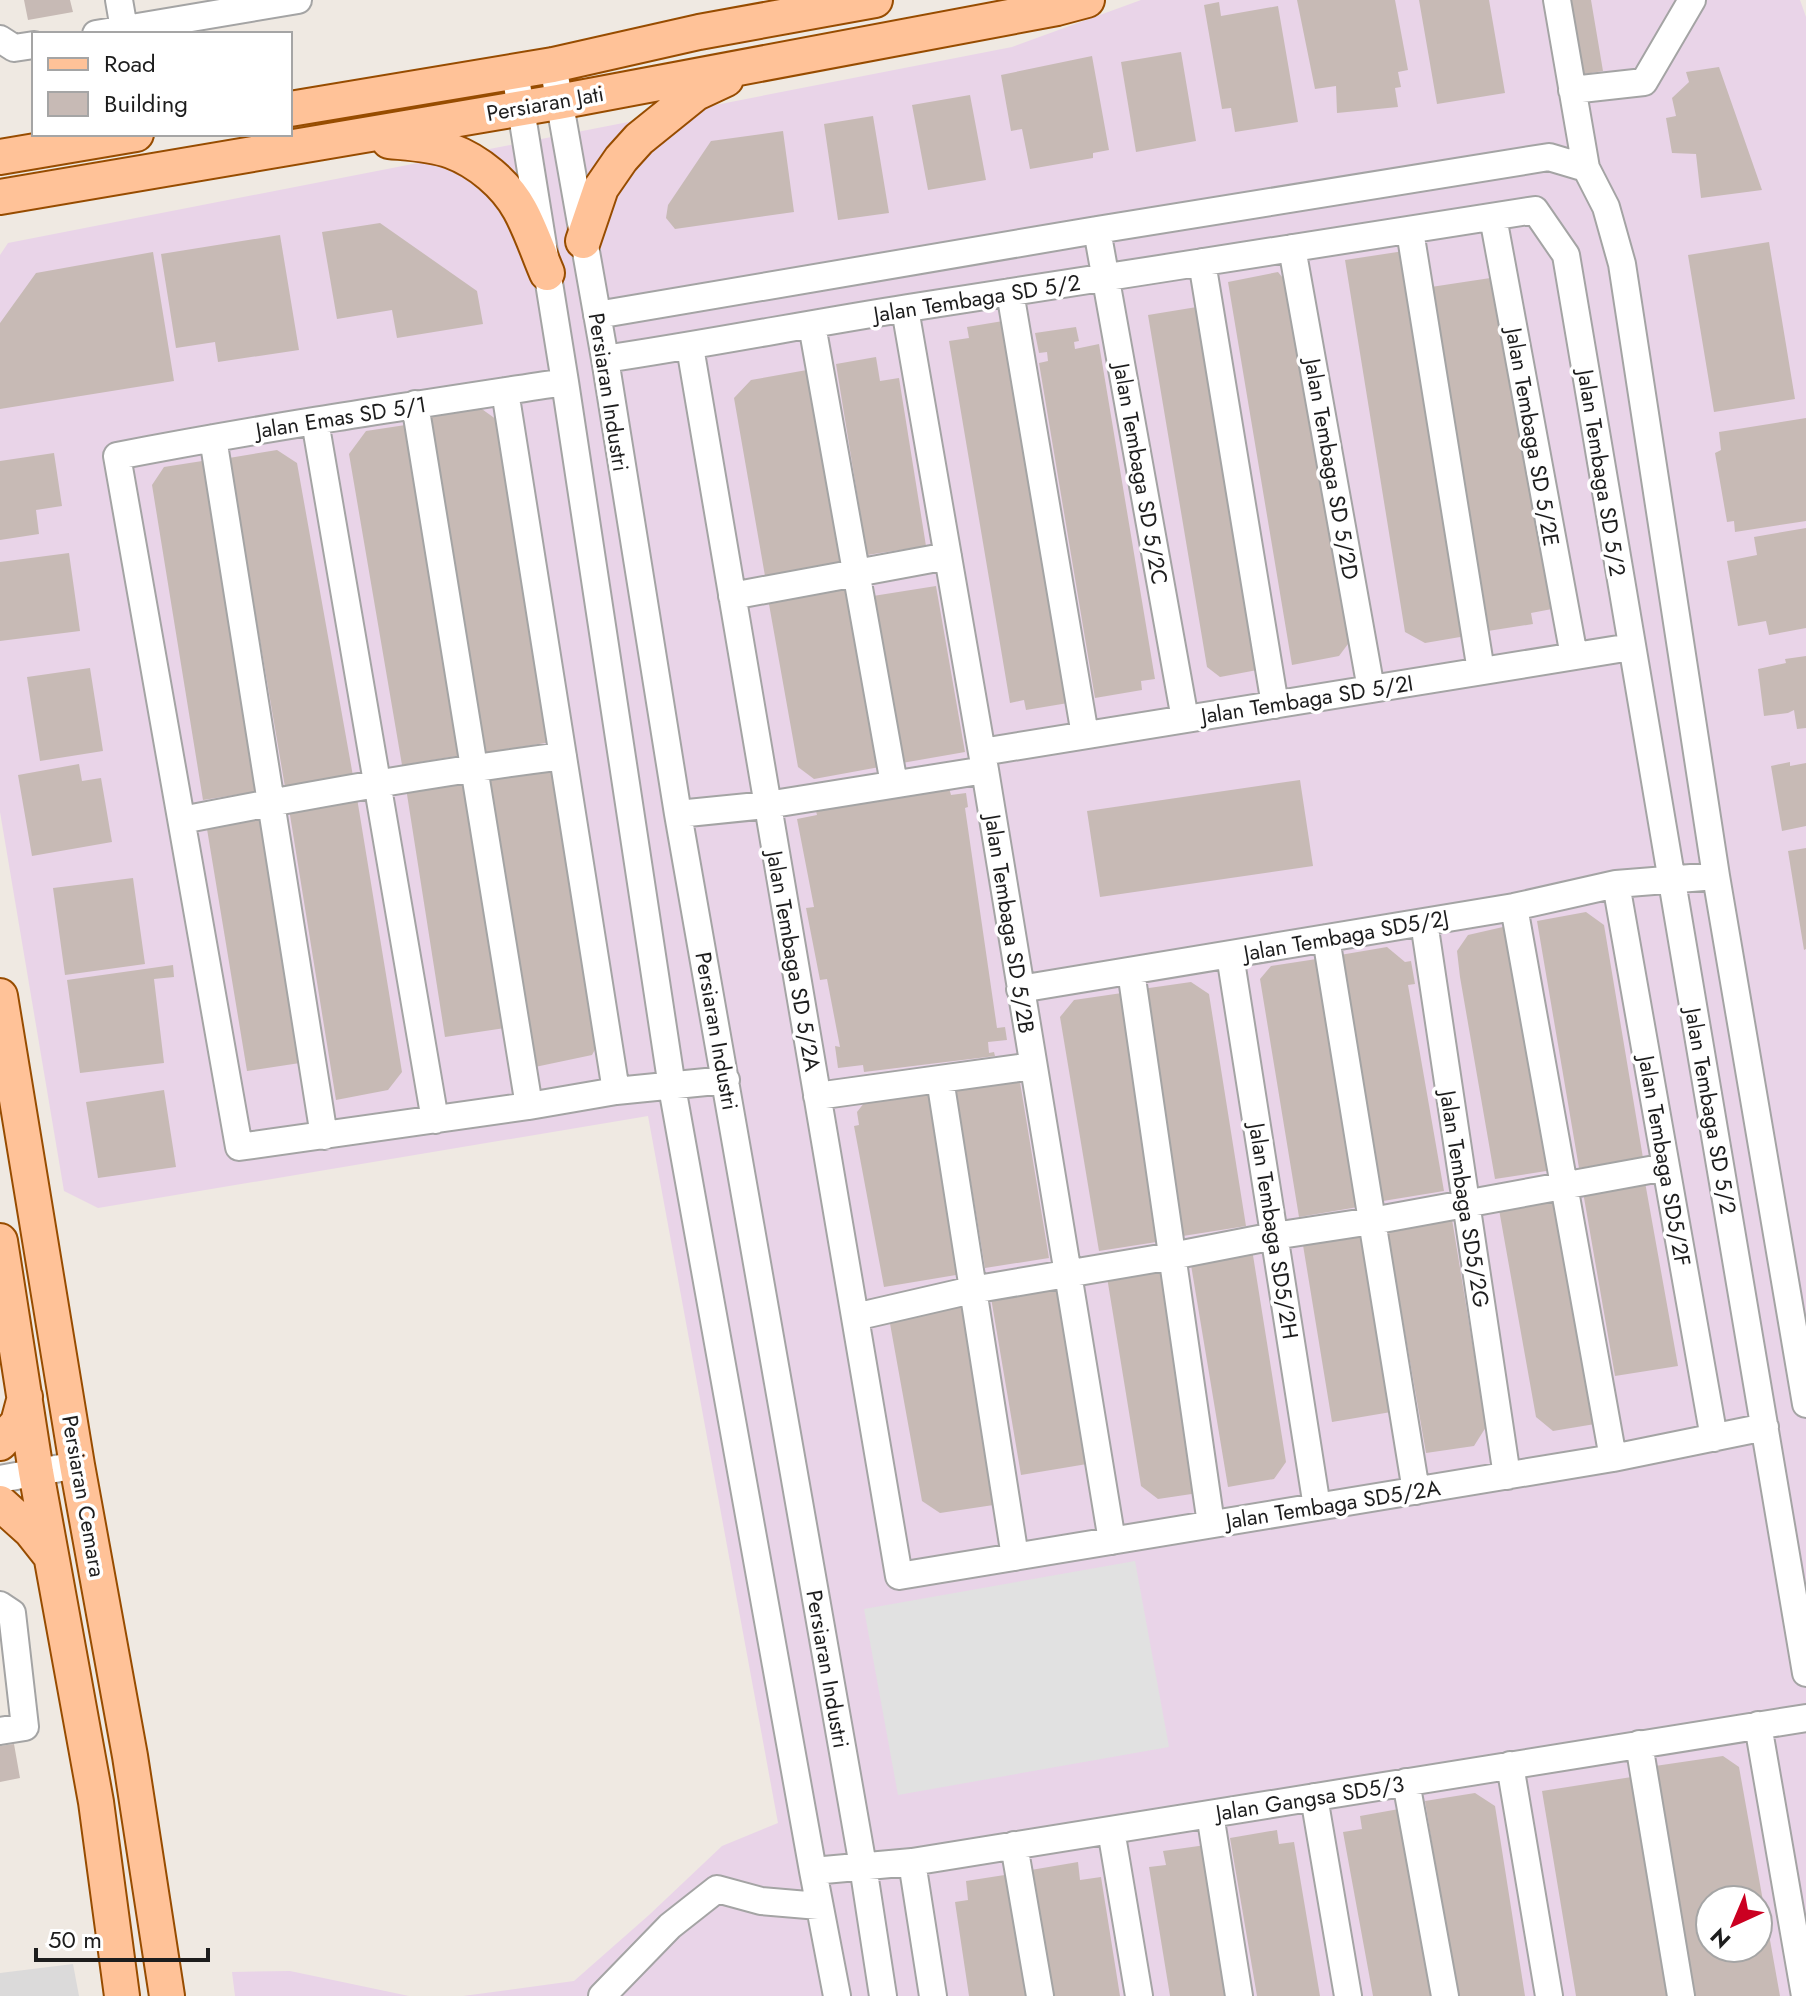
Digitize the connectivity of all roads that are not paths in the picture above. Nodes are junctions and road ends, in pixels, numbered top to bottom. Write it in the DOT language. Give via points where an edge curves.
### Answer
graph roads {
  1 [pos="119,0"];
  2 [pos="298,0"];
  3 [pos="875,0"];
  4 [pos="1087,0"];
  5 [pos="1557,0"];
  6 [pos="1692,0"];
  7 [pos="813,6"];
  8 [pos="124,29"];
  9 [pos="107,32"];
  10 [pos="759,63"];
  11 [pos="553,65"];
  12 [pos="515,72"];
  13 [pos="1572,90"];
  14 [pos="558,102"];
  15 [pos="520,107"];
  16 [pos="292,109"];
  17 [pos="124,136"];
  18 [pos="0,137"];
  19 [pos="348,139"];
  20 [pos="46,149"];
  21 [pos="0,157"];
  22 [pos="1586,168"];
  23 [pos="54,188"];
  24 [pos="0,197"];
  25 [pos="1493,217"];
  26 [pos="0,220"];
  27 [pos="1097,230"];
  28 [pos="1410,231"];
  29 [pos="583,241"];
  30 [pos="1292,248"];
  31 [pos="1202,262"];
  32 [pos="547,273"];
  33 [pos="1105,277"];
  34 [pos="1010,292"];
  35 [pos="905,309"];
  36 [pos="597,315"];
  37 [pos="812,325"];
  38 [pos="690,347"];
  39 [pos="605,359"];
  40 [pos="565,382"];
  41 [pos="505,391"];
  42 [pos="415,404"];
  43 [pos="315,421"];
  44 [pos="213,438"];
  45 [pos="948,556"];
  46 [pos="857,573"];
  47 [pos="732,596"];
  48 [pos="1631,647"];
  49 [pos="1574,656"];
  50 [pos="1481,671"];
  51 [pos="1371,689"];
  52 [pos="1275,705"];
  53 [pos="1185,719"];
  54 [pos="1085,735"];
  55 [pos="563,756"];
  56 [pos="984,761"];
  57 [pos="474,767"];
  58 [pos="379,783"];
  59 [pos="894,784"];
  60 [pos="271,802"];
  61 [pos="767,805"];
  62 [pos="678,814"];
  63 [pos="182,820"];
  64 [pos="1716,876"];
  65 [pos="1672,881"];
  66 [pos="1616,884"];
  67 [pos="1514,907"];
  68 [pos="1424,922"];
  69 [pos="1326,938"];
  70 [pos="1230,955"];
  71 [pos="1131,971"];
  72 [pos="1020,989"];
  73 [pos="0,996"];
  74 [pos="1033,1066"];
  75 [pos="940,1079"];
  76 [pos="726,1080"];
  77 [pos="672,1087"];
  78 [pos="616,1091"];
  79 [pos="817,1096"];
  80 [pos="529,1106"];
  81 [pos="435,1120"];
  82 [pos="324,1136"];
  83 [pos="1666,1167"];
  84 [pos="1564,1186"];
  85 [pos="1466,1204"];
  86 [pos="1372,1221"];
  87 [pos="1274,1236"];
  88 [pos="0,1241"];
  89 [pos="1172,1256"];
  90 [pos="1067,1274"];
  91 [pos="972,1290"];
  92 [pos="855,1317"];
  93 [pos="25,1397"];
  94 [pos="1806,1404"];
  95 [pos="1765,1427"];
  96 [pos="1714,1438"];
  97 [pos="0,1443"];
  98 [pos="1613,1458"];
  99 [pos="77,1465"];
  100 [pos="36,1472"];
  101 [pos="1507,1476"];
  102 [pos="0,1479"];
  103 [pos="1416,1491"];
  104 [pos="0,1503"];
  105 [pos="1317,1507"];
  106 [pos="1211,1524"];
  107 [pos="1112,1541"];
  108 [pos="1015,1557"];
  109 [pos="53,1558"];
  110 [pos="899,1576"];
  111 [pos="0,1605"];
  112 [pos="1806,1673"];
  113 [pos="1806,1718"];
  114 [pos="1758,1725"];
  115 [pos="12,1729"];
  116 [pos="1639,1744"];
  117 [pos="1510,1765"];
  118 [pos="1406,1782"];
  119 [pos="1314,1797"];
  120 [pos="1210,1814"];
  121 [pos="1111,1830"];
  122 [pos="1014,1845"];
  123 [pos="912,1862"];
  124 [pos="863,1866"];
  125 [pos="813,1871"];
  126 [pos="819,1906"];
  127 [pos="122,1996"];
  128 [pos="167,1996"];
  129 [pos="602,1996"];
  130 [pos="837,1996"];
  131 [pos="883,1996"];
  132 [pos="933,1996"];
  133 [pos="1040,1996"];
  134 [pos="1139,1996"];
  135 [pos="1239,1996"];
  136 [pos="1348,1996"];
  137 [pos="1445,1996"];
  138 [pos="1549,1996"];
  139 [pos="1681,1996"];
  140 [pos="1805,1996"];
  1 -- 8 [label="street"];
  2 -- 8 [label="street"];
  3 -- 7 [label="main road, Persiaran Jati"];
  4 -- 10 [label="main road, Persiaran Jati"];
  5 -- 13 [label="street, Jalan Tembaga SD 5/2"];
  6 -- 13 [label="street" via="1644,82"];
  7 -- 11 [label="main road, Persiaran Jati"];
  8 -- 9 [label="street"];
  10 -- 14 [label="main road, Persiaran Jati"];
  10 -- 29 [label="main road" via="696,93 639,139 601,188"];
  11 -- 12 [label="main road, Persiaran Jati"];
  11 -- 14 [label="street, Persiaran Industri"];
  12 -- 15 [label="street, Persiaran Industri"];
  12 -- 16 [label="main road, Persiaran Jati"];
  13 -- 22 [label="street, Jalan Tembaga SD 5/2"];
  14 -- 15 [label="main road, Persiaran Jati"];
  14 -- 29 [label="street, Persiaran Industri"];
  15 -- 19 [label="main road, Persiaran Jati"];
  15 -- 32 [label="street, Persiaran Industri"];
  17 -- 20 [label="main road"];
  18 -- 20 [label="main road"];
  19 -- 23 [label="main road, Persiaran Jati"];
  19 -- 32 [label="main road" via="450,150 481,167 519,209"];
  20 -- 21 [label="main road"];
  22 -- 27 [label="street" via="1549,157"];
  22 -- 64 [label="street, Jalan Tembaga SD 5/2" via="1606,207 1622,264"];
  23 -- 24 [label="main road, Persiaran Jati"];
  23 -- 26 [label="main road"];
  25 -- 28 [label="street, Jalan Tembaga SD 5/2"];
  25 -- 48 [label="street, Jalan Tembaga SD 5/2" via="1535,210 1566,255"];
  25 -- 49 [label="street, Jalan Tembaga SD 5/2E"];
  27 -- 33 [label="street, Jalan Tembaga SD 5/2C"];
  27 -- 36 [label="street"];
  28 -- 30 [label="street, Jalan Tembaga SD 5/2"];
  28 -- 50 [label="street"];
  29 -- 36 [label="street, Persiaran Industri"];
  30 -- 31 [label="street, Jalan Tembaga SD 5/2"];
  30 -- 51 [label="street, Jalan Tembaga SD 5/2D"];
  31 -- 33 [label="street, Jalan Tembaga SD 5/2"];
  31 -- 52 [label="street"];
  32 -- 40 [label="street, Persiaran Industri"];
  33 -- 34 [label="street, Jalan Tembaga SD 5/2"];
  33 -- 53 [label="street, Jalan Tembaga SD 5/2C"];
  34 -- 35 [label="street, Jalan Tembaga SD 5/2"];
  34 -- 54 [label="street"];
  35 -- 37 [label="street, Jalan Tembaga SD 5/2"];
  35 -- 45 [label="street, Jalan Tembaga SD 5/2B"];
  36 -- 39 [label="street, Persiaran Industri"];
  37 -- 38 [label="street, Jalan Tembaga SD 5/2"];
  37 -- 46 [label="street"];
  38 -- 39 [label="street, Jalan Tembaga SD 5/2"];
  38 -- 47 [label="street, Jalan Tembaga SD 5/2A"];
  39 -- 62 [label="street, Persiaran Industri"];
  40 -- 41 [label="street, Jalan Emas SD 5/1"];
  40 -- 77 [label="street, Persiaran Industri"];
  41 -- 42 [label="street, Jalan Emas SD 5/1"];
  41 -- 55 [label="street"];
  42 -- 43 [label="street, Jalan Emas SD 5/1"];
  42 -- 57 [label="street"];
  43 -- 44 [label="street, Jalan Emas SD 5/1"];
  43 -- 58 [label="street"];
  44 -- 60 [label="street"];
  44 -- 63 [label="street, Jalan Emas SD 5/1" via="117,456"];
  45 -- 46 [label="street"];
  45 -- 56 [label="street, Jalan Tembaga SD 5/2B"];
  46 -- 47 [label="street"];
  46 -- 59 [label="street"];
  47 -- 61 [label="street, Jalan Tembaga SD 5/2A"];
  48 -- 49 [label="street, Jalan Tembaga SD 5/2I"];
  48 -- 65 [label="street, Jalan Tembaga SD 5/2"];
  49 -- 50 [label="street, Jalan Tembaga SD 5/2I"];
  50 -- 51 [label="street, Jalan Tembaga SD 5/2I"];
  51 -- 52 [label="street, Jalan Tembaga SD 5/2I"];
  52 -- 53 [label="street, Jalan Tembaga SD 5/2I"];
  53 -- 54 [label="street, Jalan Tembaga SD 5/2I"];
  54 -- 56 [label="street, Jalan Tembaga SD 5/2I"];
  55 -- 57 [label="street"];
  55 -- 78 [label="street"];
  56 -- 59 [label="street, Jalan Tembaga SD 5/2I"];
  56 -- 72 [label="street, Jalan Tembaga SD 5/2B"];
  57 -- 58 [label="street"];
  57 -- 80 [label="street"];
  58 -- 60 [label="street"];
  58 -- 81 [label="street"];
  59 -- 61 [label="street, Jalan Tembaga SD 5/2I"];
  60 -- 63 [label="street"];
  60 -- 82 [label="street"];
  61 -- 62 [label="street, Jalan Tembaga SD 5/2I"];
  61 -- 79 [label="street, Jalan Tembaga SD 5/2A"];
  62 -- 76 [label="street, Persiaran Industri"];
  63 -- 82 [label="street" via="239,1147"];
  64 -- 65 [label="street, Jalan Tembaga SD5/2J"];
  64 -- 94 [label="street, Jalan Tembaga SD 5/2"];
  65 -- 66 [label="street, Jalan Tembaga SD5/2J"];
  65 -- 95 [label="street, Jalan Tembaga SD 5/2"];
  66 -- 67 [label="street, Jalan Tembaga SD5/2J"];
  66 -- 83 [label="street, Jalan Tembaga SD5/2F"];
  67 -- 68 [label="street, Jalan Tembaga SD5/2J"];
  67 -- 84 [label="street"];
  68 -- 69 [label="street, Jalan Tembaga SD5/2J"];
  68 -- 85 [label="street, Jalan Tembaga SD5/2G"];
  69 -- 70 [label="street, Jalan Tembaga SD5/2J"];
  69 -- 86 [label="street"];
  70 -- 71 [label="street, Jalan Tembaga SD5/2J"];
  70 -- 87 [label="street, Jalan Tembaga SD5/2H"];
  71 -- 72 [label="street, Jalan Tembaga SD5/2J"];
  71 -- 89 [label="street"];
  72 -- 74 [label="street, Jalan Tembaga SD 5/2B"];
  73 -- 99 [label="main road, Persiaran Cemara"];
  74 -- 75 [label="street"];
  74 -- 90 [label="street, Jalan Tembaga SD 5/2B"];
  75 -- 79 [label="street"];
  75 -- 91 [label="street"];
  76 -- 77 [label="street"];
  76 -- 124 [label="street, Persiaran Industri"];
  77 -- 78 [label="street"];
  77 -- 125 [label="street, Persiaran Industri"];
  78 -- 80 [label="street"];
  79 -- 92 [label="street, Jalan Tembaga SD 5/2A"];
  80 -- 81 [label="street"];
  81 -- 82 [label="street"];
  83 -- 84 [label="street"];
  83 -- 96 [label="street, Jalan Tembaga SD5/2F"];
  84 -- 85 [label="street"];
  84 -- 98 [label="street"];
  85 -- 86 [label="street"];
  85 -- 101 [label="street, Jalan Tembaga SD5/2G"];
  86 -- 87 [label="street"];
  86 -- 103 [label="street"];
  87 -- 89 [label="street"];
  87 -- 105 [label="street, Jalan Tembaga SD5/2H"];
  88 -- 93 [label="main road, Persiaran Cemara"];
  89 -- 90 [label="street"];
  89 -- 106 [label="street"];
  90 -- 91 [label="street"];
  90 -- 107 [label="street, Jalan Tembaga SD 5/2B"];
  91 -- 92 [label="street"];
  91 -- 108 [label="street"];
  92 -- 110 [label="street, Jalan Tembaga SD 5/2A"];
  93 -- 97 [label="main road" via="18,1423"];
  93 -- 100 [label="main road, Persiaran Cemara"];
  95 -- 96 [label="street, Jalan Tembaga SD5/2A"];
  95 -- 112 [label="street, Jalan Tembaga SD 5/2"];
  96 -- 98 [label="street, Jalan Tembaga SD5/2A"];
  98 -- 101 [label="street, Jalan Tembaga SD5/2A"];
  99 -- 100 [label="street"];
  99 -- 128 [label="main road, Persiaran Cemara"];
  100 -- 102 [label="street"];
  100 -- 109 [label="main road, Persiaran Cemara"];
  101 -- 103 [label="street, Jalan Tembaga SD5/2A"];
  103 -- 105 [label="street, Jalan Tembaga SD5/2A"];
  104 -- 109 [label="main road"];
  105 -- 106 [label="street, Jalan Tembaga SD5/2A"];
  106 -- 107 [label="street, Jalan Tembaga SD5/2A"];
  107 -- 108 [label="street, Jalan Tembaga SD5/2A"];
  108 -- 110 [label="street, Jalan Tembaga SD5/2A"];
  109 -- 127 [label="main road, Persiaran Cemara" via="96,1802"];
  111 -- 115 [label="street" via="12,1613"];
  113 -- 114 [label="street, Jalan Gangsa SD5/3"];
  114 -- 116 [label="street, Jalan Gangsa SD5/3"];
  114 -- 140 [label="street"];
  116 -- 117 [label="street, Jalan Gangsa SD5/3"];
  116 -- 139 [label="street"];
  117 -- 118 [label="street, Jalan Gangsa SD5/3"];
  117 -- 138 [label="street"];
  118 -- 119 [label="street, Jalan Gangsa SD5/3"];
  118 -- 137 [label="street"];
  119 -- 120 [label="street, Jalan Gangsa SD5/3"];
  119 -- 136 [label="street"];
  120 -- 121 [label="street, Jalan Gangsa SD5/3"];
  120 -- 135 [label="street"];
  121 -- 122 [label="street, Jalan Gangsa SD5/3"];
  121 -- 134 [label="street"];
  122 -- 123 [label="street, Jalan Gangsa SD5/3"];
  122 -- 133 [label="street"];
  123 -- 124 [label="street, Jalan Gangsa SD5/3"];
  123 -- 132 [label="street"];
  124 -- 125 [label="street, Jalan Gangsa SD5/3"];
  124 -- 131 [label="street, Persiaran Industri"];
  125 -- 126 [label="street, Persiaran Industri"];
  126 -- 129 [label="street" via="761,1901 717,1889 670,1926"];
  126 -- 130 [label="street, Persiaran Industri"];
}
